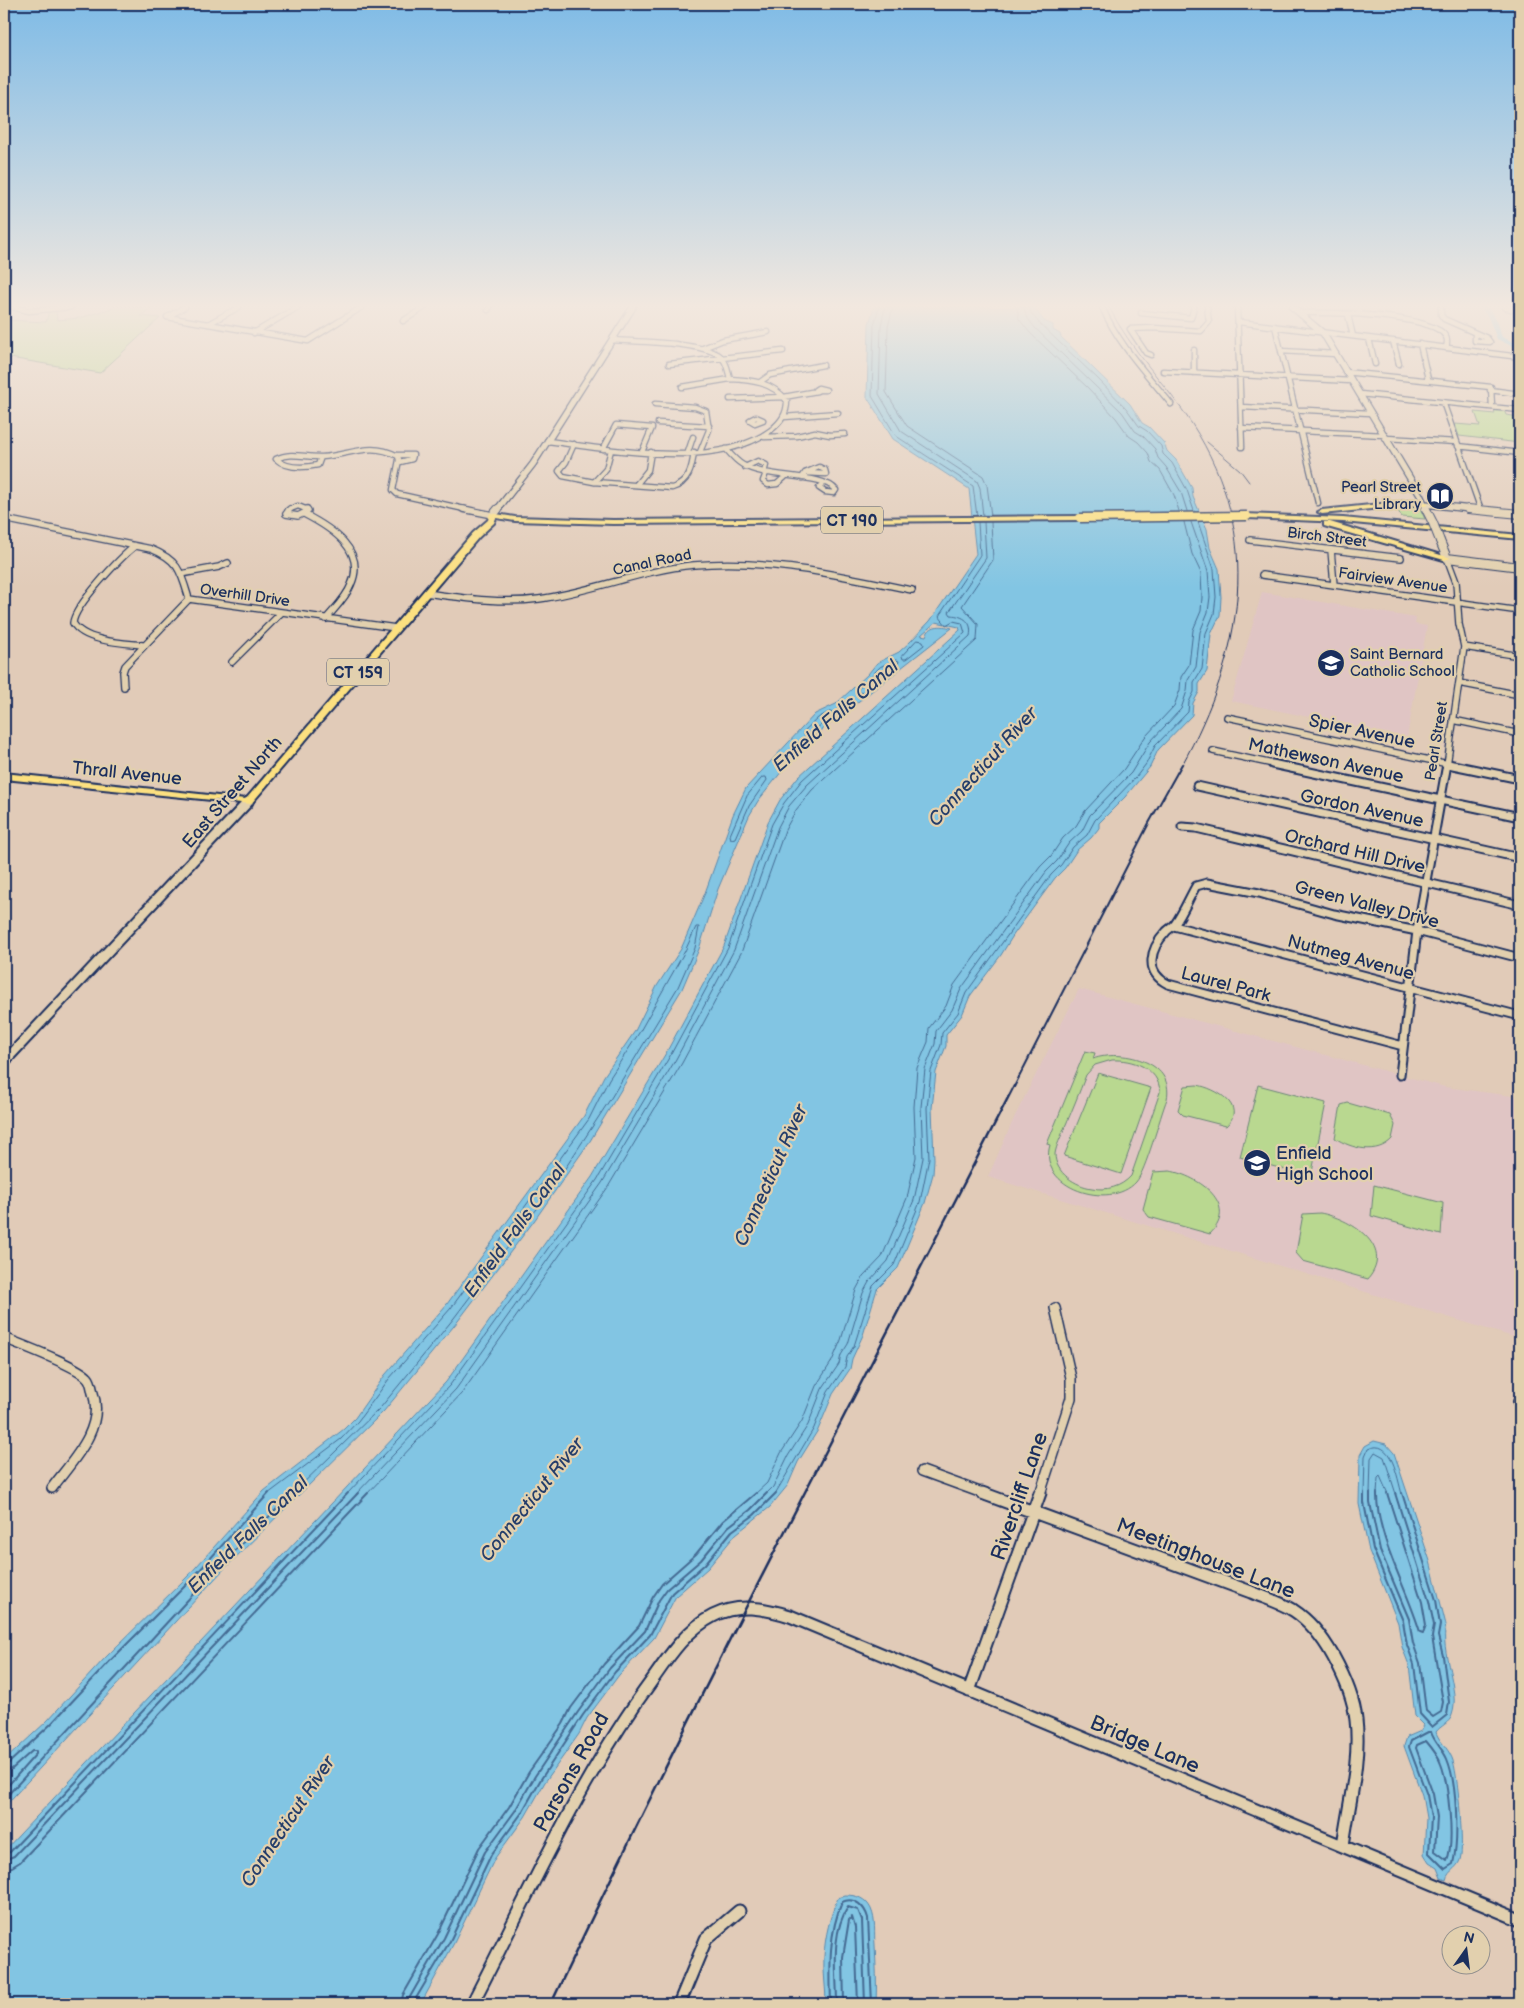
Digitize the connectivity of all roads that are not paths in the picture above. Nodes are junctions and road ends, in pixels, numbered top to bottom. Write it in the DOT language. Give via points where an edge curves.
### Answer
graph roads {
  1 [pos="574,401"];
  2 [pos="786,401"];
  3 [pos="1168,401"];
  4 [pos="1241,401"];
  5 [pos="1293,401"];
  6 [pos="1364,401"];
  7 [pos="1430,401"];
  8 [pos="1492,401"];
  9 [pos="1443,402"];
  10 [pos="655,404"];
  11 [pos="1171,404"];
  12 [pos="1492,407"];
  13 [pos="1241,408"];
  14 [pos="1295,410"];
  15 [pos="1520,410"];
  16 [pos="838,413"];
  17 [pos="1371,413"];
  18 [pos="784,417"];
  19 [pos="763,420"];
  20 [pos="780,422"];
  21 [pos="658,423"];
  22 [pos="709,426"];
  23 [pos="1241,428"];
  24 [pos="1300,431"];
  25 [pos="845,434"];
  26 [pos="693,436"];
  27 [pos="1385,436"];
  28 [pos="762,437"];
  29 [pos="548,441"];
  30 [pos="574,444"];
  31 [pos="1458,444"];
  32 [pos="1242,447"];
  33 [pos="602,449"];
  34 [pos="726,449"];
  35 [pos="611,450"];
  36 [pos="642,452"];
  37 [pos="651,452"];
  38 [pos="688,452"];
  39 [pos="697,452"];
  40 [pos="1518,452"];
  41 [pos="397,455"];
  42 [pos="321,457"];
  43 [pos="1520,461"];
  44 [pos="400,462"];
  45 [pos="745,467"];
  46 [pos="765,473"];
  47 [pos="805,473"];
  48 [pos="784,476"];
  49 [pos="802,478"];
  50 [pos="594,482"];
  51 [pos="824,483"];
  52 [pos="636,485"];
  53 [pos="1318,503"];
  54 [pos="1425,504"];
  55 [pos="1481,510"];
  56 [pos="304,514"];
  57 [pos="1520,514"];
  58 [pos="493,515"];
  59 [pos="1249,516"];
  60 [pos="1281,517"];
  61 [pos="4,519"];
  62 [pos="1520,538"];
  63 [pos="1250,540"];
  64 [pos="135,546"];
  65 [pos="1331,550"];
  66 [pos="1401,558"];
  67 [pos="1447,558"];
  68 [pos="228,563"];
  69 [pos="1520,567"];
  70 [pos="181,574"];
  71 [pos="1262,575"];
  72 [pos="1334,585"];
  73 [pos="912,590"];
  74 [pos="426,593"];
  75 [pos="189,599"];
  76 [pos="1458,602"];
  77 [pos="1520,611"];
  78 [pos="281,613"];
  79 [pos="326,619"];
  80 [pos="396,628"];
  81 [pos="143,645"];
  82 [pos="1464,647"];
  83 [pos="1520,656"];
  84 [pos="232,662"];
  85 [pos="1460,683"];
  86 [pos="124,687"];
  87 [pos="1520,695"];
  88 [pos="1227,718"];
  89 [pos="1453,720"];
  90 [pos="1520,734"];
  91 [pos="1214,751"];
  92 [pos="1447,764"];
  93 [pos="4,776"];
  94 [pos="1520,779"];
  95 [pos="1197,786"];
  96 [pos="1440,800"];
  97 [pos="248,802"];
  98 [pos="1520,817"];
  99 [pos="1182,827"];
  100 [pos="1433,838"];
  101 [pos="1520,858"];
  102 [pos="1207,883"];
  103 [pos="1425,883"];
  104 [pos="1520,905"];
  105 [pos="1174,926"];
  106 [pos="1417,931"];
  107 [pos="1520,958"];
  108 [pos="1410,986"];
  109 [pos="1520,1016"];
  110 [pos="1404,1046"];
  111 [pos="4,1062"];
  112 [pos="1400,1075"];
  113 [pos="1055,1308"];
  114 [pos="4,1338"];
  115 [pos="922,1471"];
  116 [pos="52,1488"];
  117 [pos="1034,1512"];
  118 [pos="754,1607"];
  119 [pos="969,1691"];
  120 [pos="1342,1846"];
  121 [pos="739,1911"];
  122 [pos="1520,1920"];
  123 [pos="472,2004"];
  124 [pos="679,2004"];
  1 -- 29 [label="main road, East Street North / CT 159"];
  2 -- 18 [label="street"];
  3 -- 11 [label="street"];
  4 -- 13 [label="street"];
  5 -- 14 [label="street"];
  6 -- 17 [label="main road, Pearl Street"];
  7 -- 9 [label="street"];
  8 -- 12 [label="street"];
  9 -- 12 [label="street"];
  9 -- 31 [label="street"];
  10 -- 22 [label="street" via="703,409"];
  12 -- 15 [label="street"];
  13 -- 14 [label="street"];
  13 -- 23 [label="street"];
  14 -- 17 [label="street"];
  14 -- 24 [label="street"];
  16 -- 18 [label="street"];
  17 -- 27 [label="main road, Pearl Street"];
  18 -- 20 [label="street"];
  19 -- 20 [label="street"];
  20 -- 28 [label="street"];
  21 -- 22 [label="street"];
  22 -- 39 [label="street"];
  23 -- 24 [label="street"];
  23 -- 32 [label="street"];
  24 -- 27 [label="street"];
  24 -- 53 [label="street"];
  25 -- 28 [label="street" via="815,432"];
  26 -- 38 [label="street"];
  27 -- 31 [label="street"];
  27 -- 54 [label="main road, Pearl Street"];
  28 -- 34 [label="street"];
  29 -- 30 [label="street"];
  29 -- 58 [label="main road, East Street North / CT 159"];
  30 -- 33 [label="street"];
  30 -- 50 [label="street" via="558,472"];
  31 -- 40 [label="street"];
  31 -- 55 [label="street"];
  33 -- 35 [label="street"];
  33 -- 36 [label="street" via="616,425 622,424 652,428"];
  34 -- 39 [label="street"];
  34 -- 45 [label="street" via="736,462"];
  35 -- 36 [label="street"];
  35 -- 50 [label="street" via="606,469"];
  36 -- 37 [label="street"];
  37 -- 38 [label="street"];
  37 -- 52 [label="street" via="648,470"];
  38 -- 39 [label="street"];
  39 -- 52 [label="street" via="690,474 678,487"];
  40 -- 43 [label="street"];
  41 -- 42 [label="street" via="362,448"];
  41 -- 44 [label="street"];
  41 -- 44 [label="street" via="414,455 412,459"];
  42 -- 42 [label="street" via="292,454 276,459 281,463 306,467 318,465"];
  44 -- 58 [label="street" via="392,485 397,494"];
  45 -- 46 [label="street"];
  45 -- 46 [label="street" via="758,461 766,465"];
  46 -- 48 [label="street"];
  46 -- 48 [label="street" via="763,481 768,485 777,484"];
  47 -- 49 [label="street"];
  48 -- 49 [label="street"];
  49 -- 51 [label="street"];
  50 -- 52 [label="street"];
  54 -- 55 [label="main road"];
  54 -- 59 [label="main road"];
  54 -- 67 [label="main road, Pearl Street, bridge"];
  55 -- 57 [label="main road"];
  56 -- 79 [label="street" via="344,539 355,561 352,584"];
  58 -- 59 [label="main road, CT 190, bridge" via="603,522"];
  58 -- 74 [label="main road, East Street North / CT 159"];
  59 -- 60 [label="main road, CT 190"];
  60 -- 62 [label="main road, CT 190" via="1359,521"];
  60 -- 67 [label="main road" via="1340,527"];
  61 -- 64 [label="street, Overhill Drive"];
  63 -- 65 [label="street, Birch Street"];
  64 -- 70 [label="street, Overhill Drive" via="166,554 176,562"];
  64 -- 81 [label="street" via="124,554 73,619 74,625 86,635"];
  65 -- 66 [label="street, Birch Street"];
  65 -- 72 [label="street"];
  67 -- 69 [label="main road"];
  67 -- 76 [label="street, Pearl Street" via="1456,582"];
  68 -- 70 [label="street"];
  70 -- 75 [label="street, Overhill Drive"];
  71 -- 72 [label="street, Fairview Avenue"];
  72 -- 76 [label="street, Fairview Avenue"];
  73 -- 74 [label="street, Canal Road" via="789,568 727,563 672,567 533,600 498,601"];
  74 -- 80 [label="main road, East Street North / CT 159"];
  75 -- 78 [label="street, Overhill Drive"];
  75 -- 81 [label="street"];
  76 -- 77 [label="street, Fairview Avenue"];
  76 -- 82 [label="street, Pearl Street"];
  78 -- 79 [label="street, Overhill Drive"];
  78 -- 84 [label="street"];
  79 -- 80 [label="street, Overhill Drive"];
  80 -- 97 [label="main road, East Street North / CT 159"];
  81 -- 86 [label="street" via="125,666"];
  82 -- 83 [label="street"];
  82 -- 85 [label="street, Pearl Street"];
  85 -- 87 [label="street"];
  85 -- 89 [label="street, Pearl Street"];
  88 -- 92 [label="street, Spier Avenue"];
  89 -- 90 [label="street"];
  89 -- 92 [label="street, Pearl Street"];
  91 -- 96 [label="street, Mathewson Avenue"];
  92 -- 94 [label="street, Spier Avenue"];
  92 -- 96 [label="street, Pearl Street"];
  93 -- 97 [label="main road, Thrall Avenue"];
  95 -- 100 [label="street, Gordon Avenue"];
  96 -- 98 [label="street, Mathewson Avenue"];
  96 -- 100 [label="street, Pearl Street"];
  97 -- 111 [label="main road, East Street North / CT 159"];
  99 -- 103 [label="street, Orchard Hill Drive"];
  100 -- 101 [label="street, Gordon Avenue"];
  100 -- 103 [label="street, Pearl Street"];
  102 -- 105 [label="street, Laurel Park" via="1196,886"];
  102 -- 106 [label="street, Green Valley Drive"];
  103 -- 104 [label="street, Orchard Hill Drive"];
  103 -- 106 [label="street, Pearl Street"];
  105 -- 108 [label="street, Nutmeg Avenue"];
  105 -- 110 [label="street, Laurel Park" via="1159,941 1152,960 1153,973 1158,979"];
  106 -- 107 [label="street, Green Valley Drive"];
  106 -- 108 [label="street, Pearl Street"];
  108 -- 109 [label="street, Nutmeg Avenue"];
  108 -- 110 [label="street, Pearl Street"];
  110 -- 112 [label="street, Pearl Street"];
  113 -- 117 [label="street, Rivercliff Lane" via="1071,1378 1070,1398"];
  114 -- 116 [label="street" via="63,1363 88,1378 95,1399 96,1416 87,1436"];
  115 -- 117 [label="street, Meetinghouse Lane"];
  117 -- 119 [label="street, Rivercliff Lane"];
  117 -- 120 [label="street, Meetinghouse Lane" via="1251,1592 1293,1610 1317,1631 1345,1683 1354,1709 1357,1734"];
  118 -- 119 [label="street, Bridge Lane" via="790,1616"];
  118 -- 123 [label="street, Parsons Road" via="729,1610 699,1624 635,1702 594,1767"];
  119 -- 120 [label="street, Bridge Lane"];
  120 -- 122 [label="street, Bridge Lane"];
  121 -- 124 [label="street" via="706,1940"];
}
